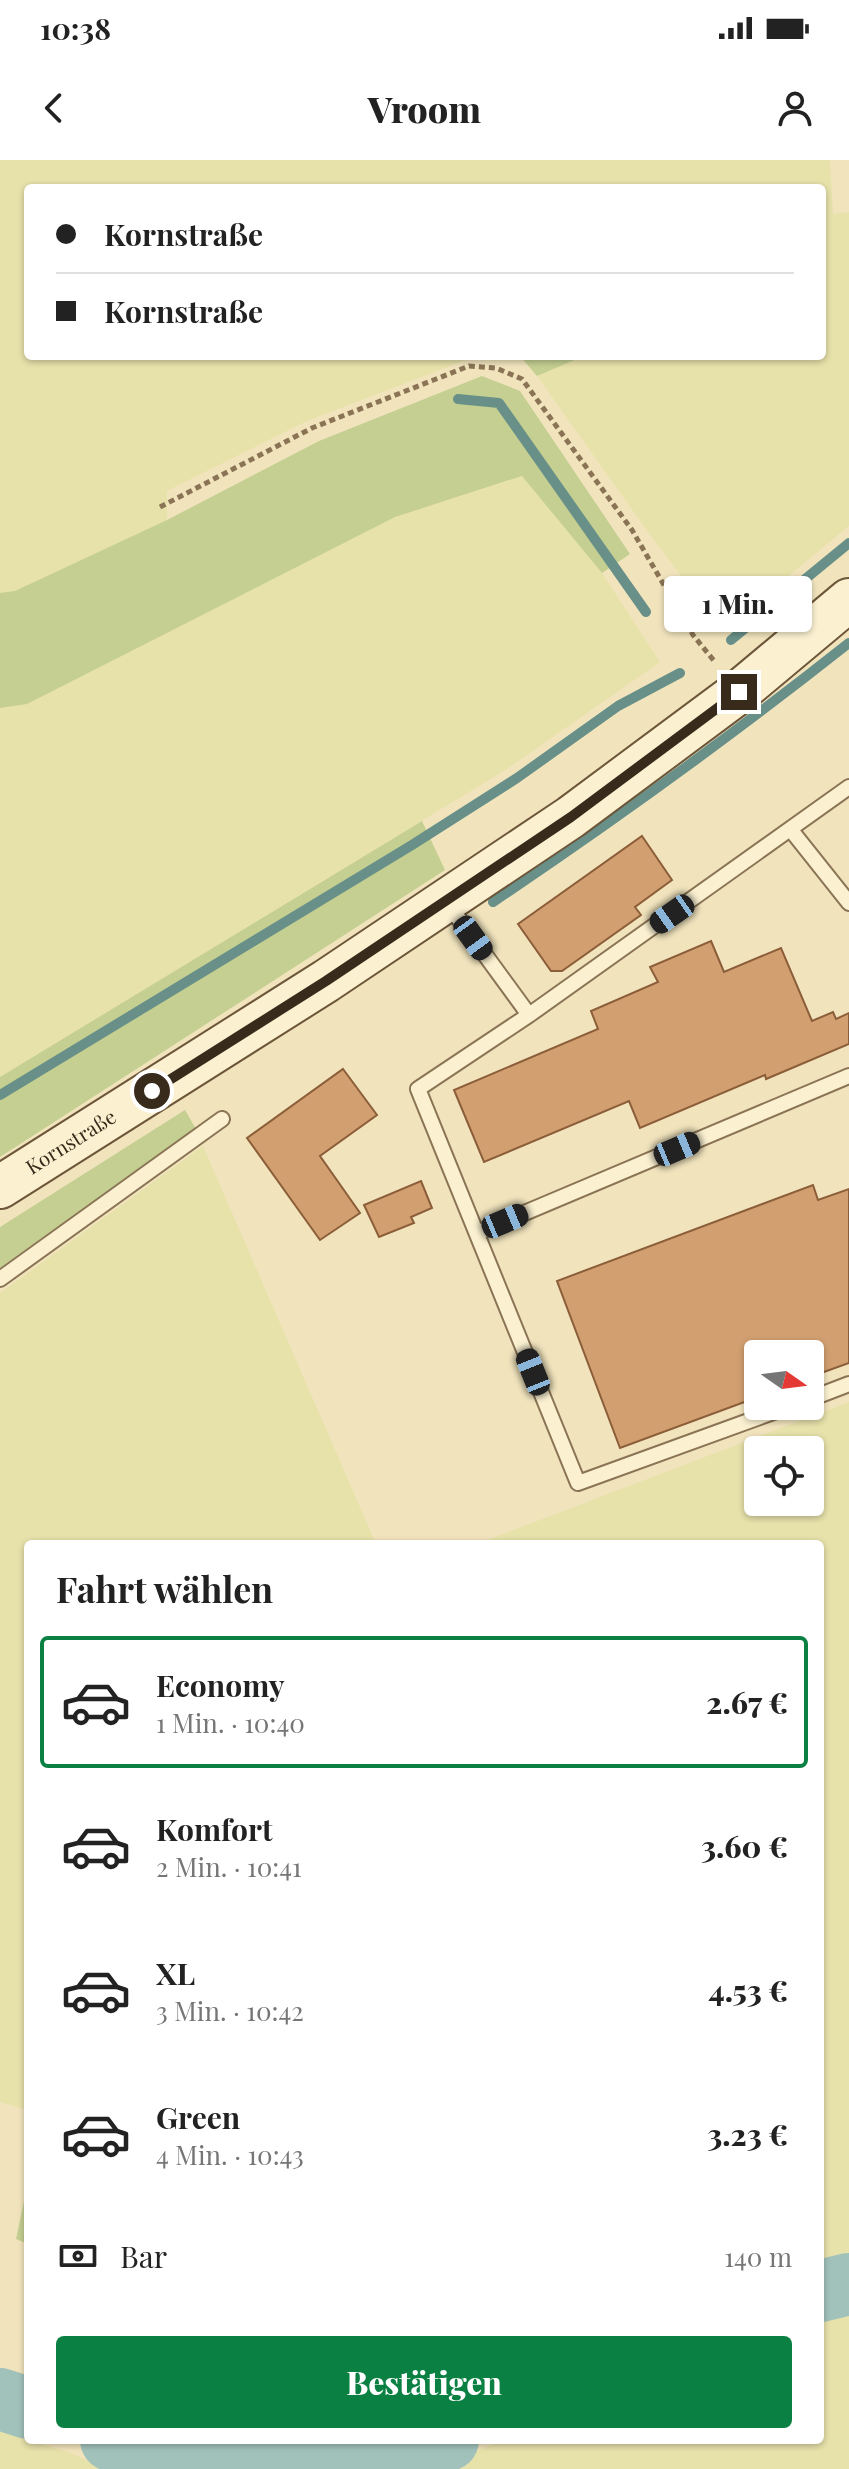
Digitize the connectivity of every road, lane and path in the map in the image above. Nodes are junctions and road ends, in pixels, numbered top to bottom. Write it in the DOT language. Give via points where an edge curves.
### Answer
graph roads {
  1 [pos="160,507"];
  2 [pos="849,600"];
  3 [pos="739,692"];
  4 [pos="849,787"];
  5 [pos="791,830"];
  6 [pos="446,901"];
  7 [pos="849,903"];
  8 [pos="529,1015"];
  9 [pos="849,1076"];
  10 [pos="222,1119"];
  11 [pos="0,1187"];
  12 [pos="477,1233"];
  13 [pos="0,1279"];
  14 [pos="849,1384"];
  15 [pos="824,1394"];
  16 [pos="751,1420"];
  1 -- 3 [label="path" via="312,428 469,366 496,368 522,379 632,530 693,635"];
  2 -- 3 [label="street, Kornstraße"];
  3 -- 6 [label="street, Kornstraße" via="571,817"];
  4 -- 5 [label="lane"];
  5 -- 7 [label="lane"];
  5 -- 8 [label="lane"];
  6 -- 8 [label="lane"];
  6 -- 11 [label="street, Kornstraße"];
  8 -- 12 [label="lane" via="418,1089"];
  9 -- 12 [label="lane"];
  10 -- 13 [label="lane"];
  12 -- 16 [label="lane" via="578,1483"];
  14 -- 15 [label="lane"];
}
